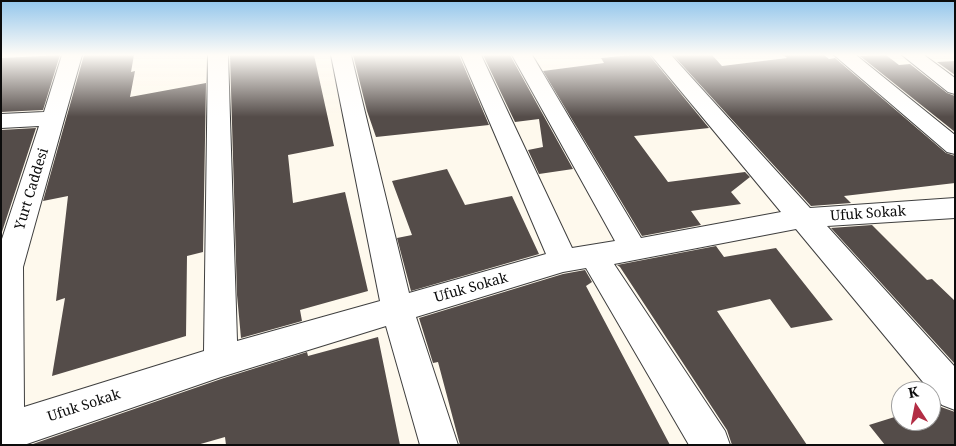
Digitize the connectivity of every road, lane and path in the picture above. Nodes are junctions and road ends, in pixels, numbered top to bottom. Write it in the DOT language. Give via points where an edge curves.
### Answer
graph roads {
  1 [pos="66,76"];
  2 [pos="218,76"];
  3 [pos="346,76"];
  4 [pos="482,76"];
  5 [pos="534,76"];
  6 [pos="679,76"];
  7 [pos="869,76"];
  8 [pos="939,76"];
  9 [pos="955,88"];
  10 [pos="54,118"];
  11 [pos="1,121"];
  12 [pos="955,147"];
  13 [pos="955,208"];
  14 [pos="802,218"];
  15 [pos="634,250"];
  16 [pos="578,258"];
  17 [pos="397,309"];
  18 [pos="221,361"];
  19 [pos="955,392"];
  20 [pos="4,436"];
  21 [pos="440,445"];
  22 [pos="711,445"];
  1 -- 10 [label="street, Yurt Caddesi"];
  2 -- 18 [label="street"];
  3 -- 17 [label="street"];
  4 -- 16 [label="street"];
  5 -- 15 [label="street"];
  6 -- 14 [label="street"];
  7 -- 12 [label="street"];
  8 -- 9 [label="street"];
  10 -- 11 [label="street"];
  10 -- 20 [label="street, Yurt Caddesi" via="8,267"];
  13 -- 14 [label="street, Ufuk Sokak"];
  14 -- 15 [label="street, Ufuk Sokak"];
  14 -- 19 [label="street"];
  15 -- 16 [label="street, Ufuk Sokak"];
  16 -- 17 [label="street, Ufuk Sokak"];
  16 -- 22 [label="street"];
  17 -- 18 [label="street, Ufuk Sokak"];
  17 -- 21 [label="street"];
  18 -- 20 [label="street, Ufuk Sokak"];
}
